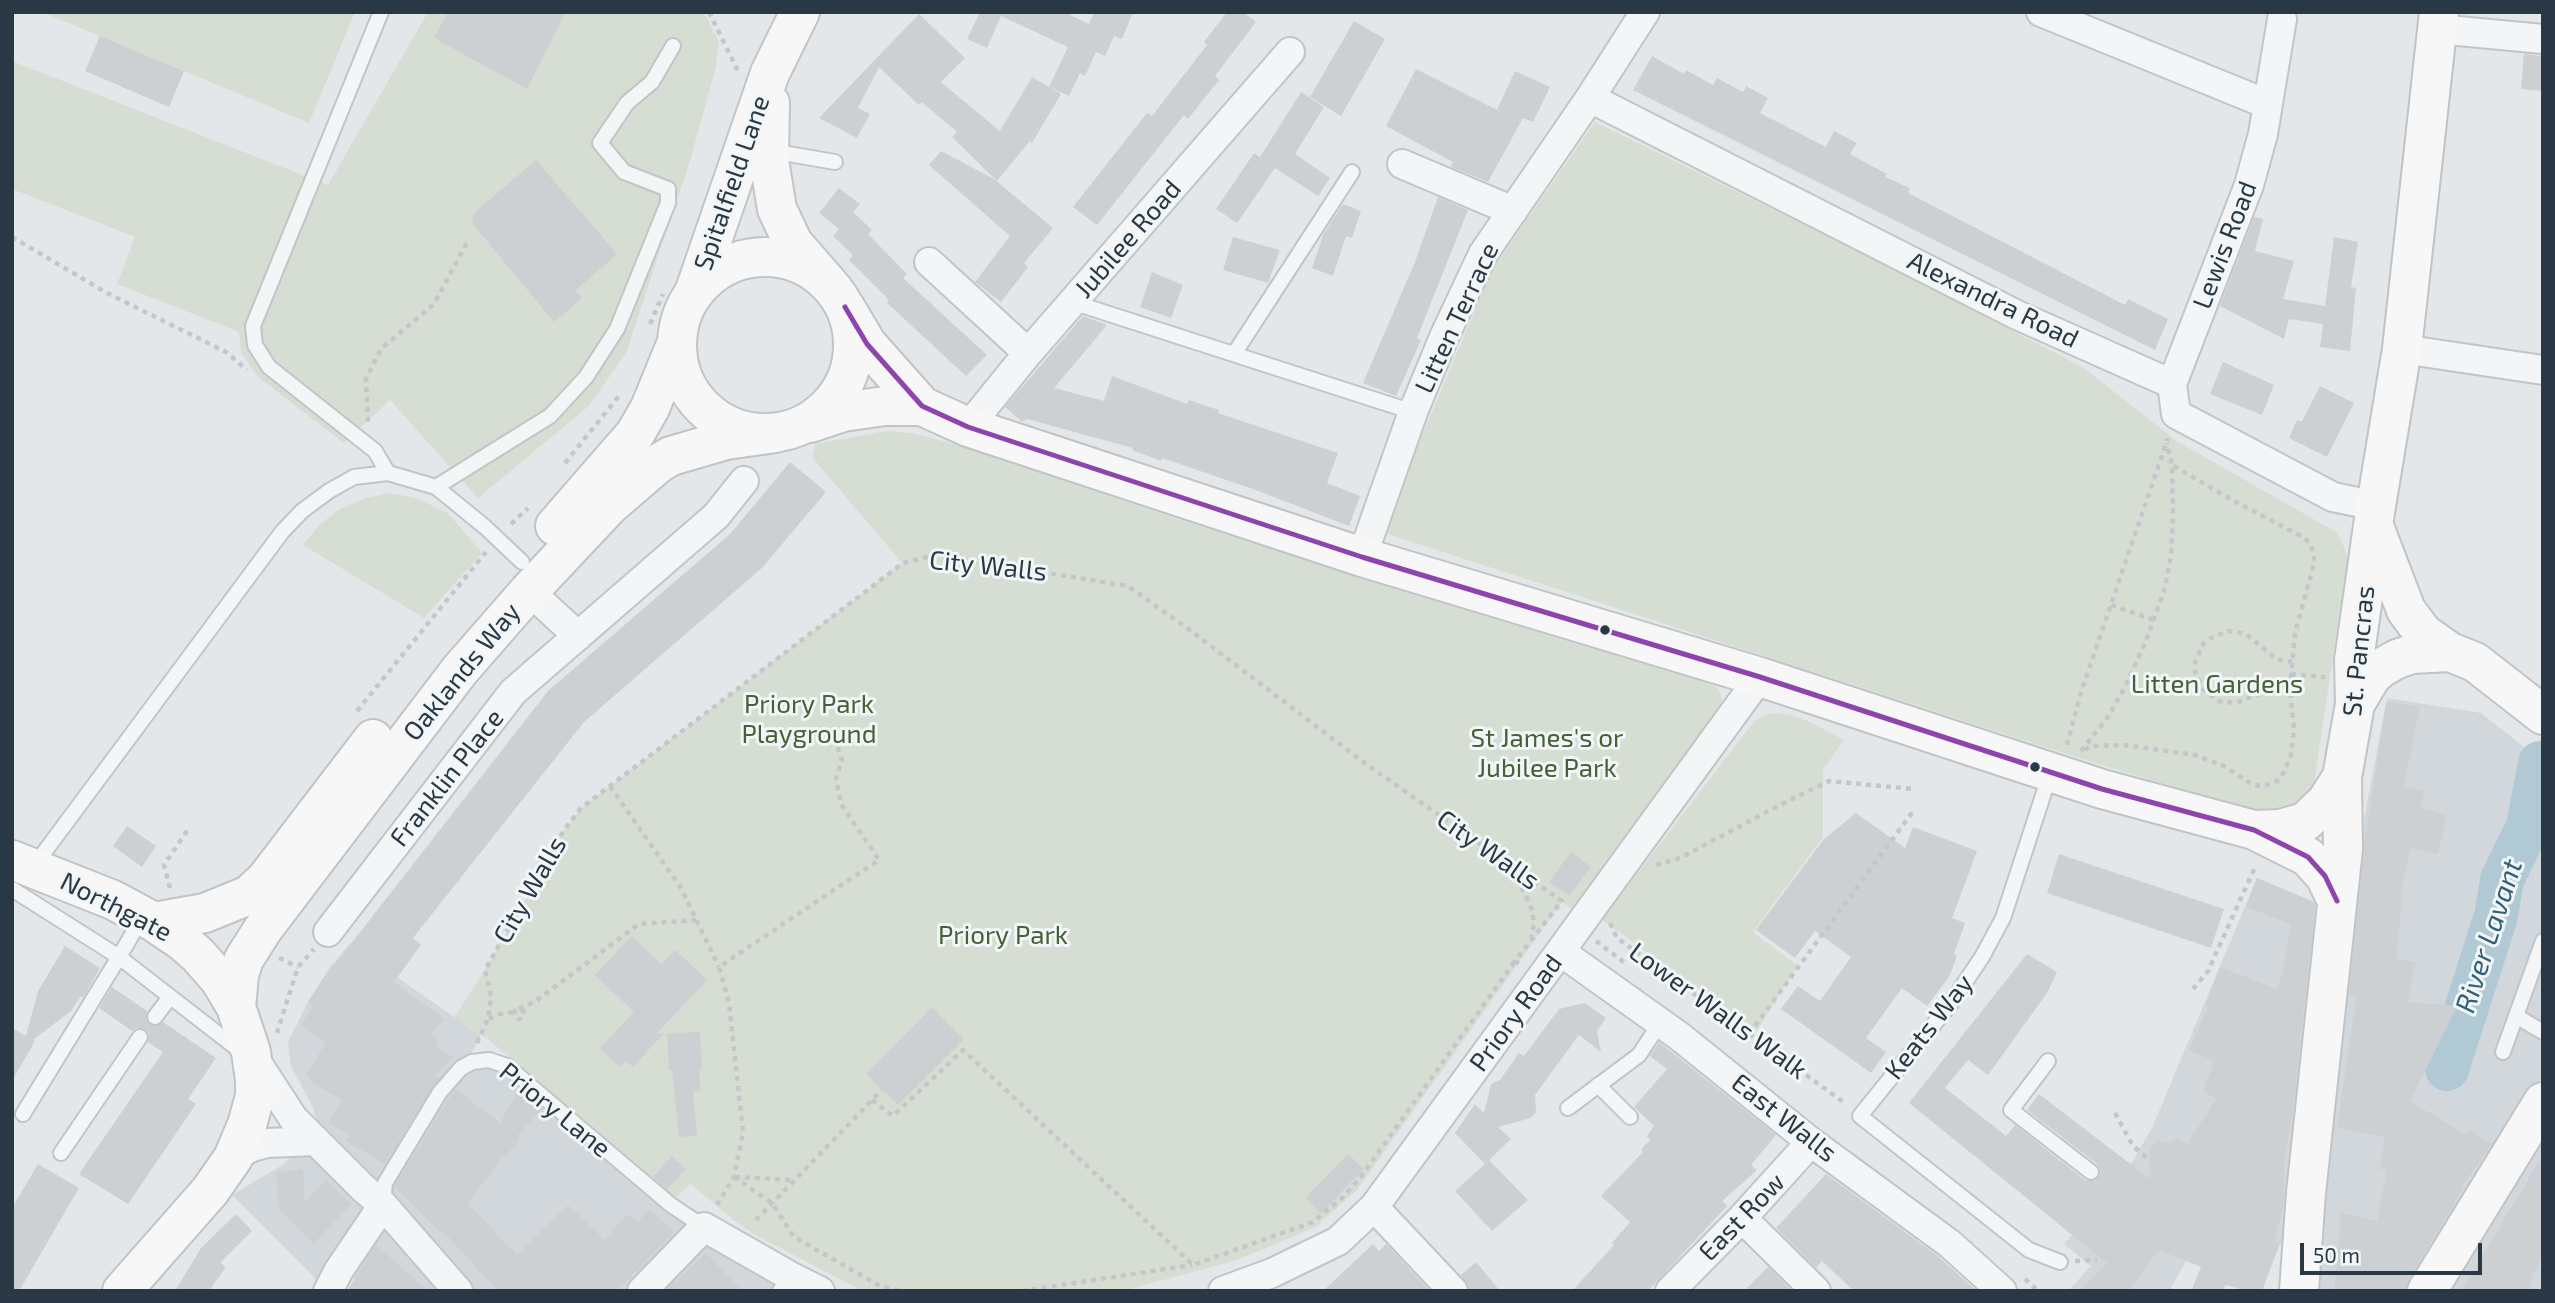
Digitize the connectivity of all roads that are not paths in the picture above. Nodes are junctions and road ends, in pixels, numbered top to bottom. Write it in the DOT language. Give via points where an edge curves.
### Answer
graph roads {
  1 [pos="381,12"];
  2 [pos="800,12"];
  3 [pos="1645,12"];
  4 [pos="2041,12"];
  5 [pos="2283,16"];
  6 [pos="2438,20"];
  7 [pos="2543,39"];
  8 [pos="673,46"];
  9 [pos="1290,52"];
  10 [pos="755,73"];
  11 [pos="1590,98"];
  12 [pos="2267,104"];
  13 [pos="769,150"];
  14 [pos="835,162"];
  15 [pos="1402,164"];
  16 [pos="1352,172"];
  17 [pos="1513,211"];
  18 [pos="929,262"];
  19 [pos="694,293"];
  20 [pos="836,295"];
  21 [pos="1072,302"];
  22 [pos="677,342"];
  23 [pos="2402,349"];
  24 [pos="1028,353"];
  25 [pos="1234,354"];
  26 [pos="2543,370"];
  27 [pos="2172,384"];
  28 [pos="922,406"];
  29 [pos="1413,412"];
  30 [pos="968,427"];
  31 [pos="790,429"];
  32 [pos="388,473"];
  33 [pos="744,481"];
  34 [pos="436,487"];
  35 [pos="2375,515"];
  36 [pos="1362,557"];
  37 [pos="512,568"];
  38 [pos="578,636"];
  39 [pos="2450,652"];
  40 [pos="1760,677"];
  41 [pos="2355,704"];
  42 [pos="2543,715"];
  43 [pos="2061,761"];
  44 [pos="2342,776"];
  45 [pos="2262,834"];
  46 [pos="19,872"];
  47 [pos="2337,901"];
  48 [pos="149,919"];
  49 [pos="328,932"];
  50 [pos="2543,941"];
  51 [pos="1560,952"];
  52 [pos="118,957"];
  53 [pos="170,997"];
  54 [pos="236,1007"];
  55 [pos="2516,1016"];
  56 [pos="155,1017"];
  57 [pos="1660,1023"];
  58 [pos="2543,1032"];
  59 [pos="140,1037"];
  60 [pos="262,1048"];
  61 [pos="2503,1052"];
  62 [pos="2048,1061"];
  63 [pos="1598,1085"];
  64 [pos="2543,1102"];
  65 [pos="1568,1108"];
  66 [pos="23,1114"];
  67 [pos="1630,1117"];
  68 [pos="315,1141"];
  69 [pos="1811,1142"];
  70 [pos="61,1153"];
  71 [pos="233,1158"];
  72 [pos="2091,1172"];
  73 [pos="383,1205"];
  74 [pos="1374,1207"];
  75 [pos="1742,1219"];
  76 [pos="704,1227"];
  77 [pos="2060,1262"];
  78 [pos="1278,1282"];
  79 [pos="785,1283"];
  80 [pos="122,1291"];
  81 [pos="328,1291"];
  82 [pos="458,1291"];
  83 [pos="642,1291"];
  84 [pos="820,1291"];
  85 [pos="1223,1291"];
  86 [pos="1452,1291"];
  87 [pos="1670,1291"];
  88 [pos="1816,1291"];
  89 [pos="2002,1291"];
  90 [pos="2299,1291"];
  91 [pos="2427,1291"];
  1 -- 32 [label="lane" via="253,327 255,345 269,367 375,451"];
  2 -- 10 [label="main road, Spitalfield Lane"];
  3 -- 11 [label="street, Litten Terrace"];
  4 -- 12 [label="street"];
  5 -- 12 [label="street, Lewis Road"];
  6 -- 7 [label="street"];
  6 -- 23 [label="main road, St. Pancras"];
  8 -- 34 [label="lane" via="652,82 627,103 600,143 624,172 668,189 668,203 617,329 586,377 550,416"];
  9 -- 21 [label="street, Jubilee Road"];
  10 -- 13 [label="main road, Spitalfield Lane"];
  10 -- 19 [label="main road, Spitalfield Lane"];
  11 -- 17 [label="street, Litten Terrace"];
  11 -- 27 [label="street, Alexandra Road" via="2017,315"];
  12 -- 27 [label="street, Lewis Road" via="2249,185"];
  13 -- 14 [label="lane"];
  13 -- 20 [label="main road, Spitalfield Lane" via="773,191 785,228"];
  15 -- 17 [label="street"];
  16 -- 25 [label="lane"];
  17 -- 29 [label="street, Litten Terrace" via="1483,254"];
  18 -- 24 [label="street"];
  19 -- 20 [label="main road" via="726,266 766,257 799,263"];
  19 -- 22 [label="main road" via="681,316"];
  20 -- 28 [label="main road" via="867,344"];
  20 -- 31 [label="main road" via="851,323 853,360 848,378 833,402"];
  21 -- 24 [label="street, Jubilee Road"];
  21 -- 25 [label="lane"];
  22 -- 31 [label="main road" via="681,374 702,408 728,426 752,433"];
  22 -- 37 [label="main road, Oaklands Way" via="635,434"];
  23 -- 26 [label="street"];
  23 -- 35 [label="main road, St. Pancras"];
  24 -- 30 [label="street, Jubilee Road"];
  25 -- 29 [label="lane"];
  27 -- 35 [label="street" via="2176,414"];
  28 -- 30 [label="main road"];
  28 -- 31 [label="main road" via="843,412"];
  29 -- 36 [label="street, Litten Terrace"];
  30 -- 36 [label="main road"];
  31 -- 37 [label="main road, Oaklands Way" via="716,442 671,456 610,505"];
  32 -- 34 [label="lane"];
  32 -- 46 [label="lane" via="354,477 302,511 282,532"];
  33 -- 38 [label="street, Franklin Place" via="716,516"];
  34 -- 37 [label="lane" via="485,527"];
  35 -- 39 [label="main road" via="2406,610 2423,633"];
  35 -- 41 [label="main road, St. Pancras" via="2354,660"];
  36 -- 40 [label="main road"];
  37 -- 38 [label="street"];
  37 -- 48 [label="main road, Oaklands Way" via="249,895 205,913"];
  37 -- 54 [label="main road, Oaklands Way" via="460,670 244,959"];
  38 -- 49 [label="street, Franklin Place" via="513,692"];
  39 -- 41 [label="main road" via="2397,659 2371,677"];
  39 -- 42 [label="main road" via="2475,662"];
  40 -- 43 [label="main road"];
  40 -- 51 [label="street, Priory Road"];
  41 -- 44 [label="main road, St. Pancras"];
  43 -- 45 [label="main road" via="2102,789"];
  43 -- 77 [label="lane, Keats Way" via="2003,918 1982,957 1951,1003 1857,1113 2029,1251"];
  44 -- 45 [label="main road" via="2326,802 2305,822"];
  44 -- 47 [label="main road, St. Pancras" via="2344,829"];
  45 -- 47 [label="main road" via="2314,862"];
  46 -- 48 [label="main road, Northgate" via="93,891"];
  46 -- 52 [label="lane"];
  47 -- 90 [label="main road, St. Pancras"];
  48 -- 52 [label="lane"];
  48 -- 54 [label="main road, Northgate" via="204,960"];
  50 -- 55 [label="lane"];
  51 -- 57 [label="street, East Walls"];
  51 -- 74 [label="street, Priory Road"];
  52 -- 53 [label="lane"];
  52 -- 66 [label="lane"];
  53 -- 56 [label="lane"];
  53 -- 60 [label="lane" via="239,1050"];
  54 -- 60 [label="main road, Northgate"];
  55 -- 58 [label="lane"];
  55 -- 61 [label="lane"];
  57 -- 63 [label="lane" via="1639,1055"];
  57 -- 69 [label="street, East Walls"];
  59 -- 70 [label="lane"];
  60 -- 68 [label="street" via="288,1111"];
  60 -- 71 [label="main road, Northgate" via="255,1096"];
  62 -- 72 [label="lane" via="2011,1110"];
  63 -- 65 [label="lane"];
  63 -- 67 [label="lane"];
  64 -- 91 [label="main road"];
  68 -- 71 [label="street" via="267,1143"];
  68 -- 73 [label="street"];
  69 -- 75 [label="street, East Row"];
  69 -- 89 [label="street, East Walls" via="1950,1244"];
  71 -- 80 [label="main road, Northgate"];
  73 -- 76 [label="lane, Priory Lane" via="385,1183 440,1092 459,1070 489,1060 507,1066 671,1206"];
  73 -- 81 [label="street"];
  73 -- 82 [label="street"];
  74 -- 78 [label="street, Priory Road" via="1338,1241"];
  74 -- 86 [label="street"];
  75 -- 87 [label="street, East Row"];
  75 -- 88 [label="street"];
  76 -- 79 [label="street"];
  76 -- 83 [label="street"];
  78 -- 85 [label="street, Priory Road"];
  79 -- 84 [label="street"];
}
